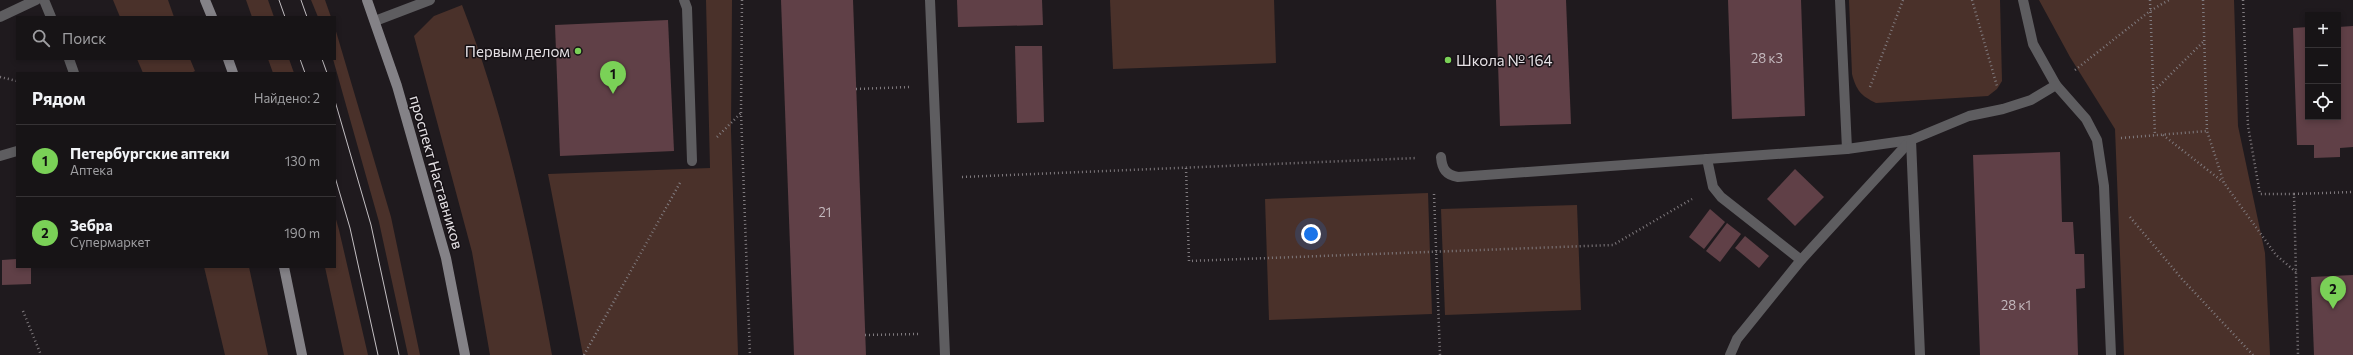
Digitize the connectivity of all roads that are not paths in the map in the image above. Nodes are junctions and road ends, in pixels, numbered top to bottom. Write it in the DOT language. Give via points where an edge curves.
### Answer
graph roads {
  1 [pos="36,0"];
  2 [pos="44,0"];
  3 [pos="206,0"];
  4 [pos="368,0"];
  5 [pos="430,0"];
  6 [pos="684,0"];
  7 [pos="930,0"];
  8 [pos="1840,0"];
  9 [pos="2023,0"];
  10 [pos="51,16"];
  11 [pos="212,16"];
  12 [pos="0,17"];
  13 [pos="375,21"];
  14 [pos="68,60"];
  15 [pos="228,60"];
  16 [pos="74,72"];
  17 [pos="233,72"];
  18 [pos="2056,85"];
  19 [pos="1911,140"];
  20 [pos="1846,149"];
  21 [pos="16,151"];
  22 [pos="0,156"];
  23 [pos="1441,157"];
  24 [pos="1707,159"];
  25 [pos="692,161"];
  26 [pos="1801,260"];
  27 [pos="284,268"];
  28 [pos="302,355"];
  29 [pos="465,355"];
  30 [pos="945,355"];
  31 [pos="1730,355"];
  32 [pos="1920,355"];
  33 [pos="2111,355"];
  1 -- 12 [label="lane"];
  2 -- 10 [label="lane"];
  3 -- 11 [label="main road"];
  4 -- 13 [label="main road, проспект Наставников"];
  5 -- 13 [label="lane"];
  6 -- 25 [label="lane" via="687,8"];
  7 -- 30 [label="lane"];
  8 -- 20 [label="lane"];
  9 -- 18 [label="lane" via="2033,44"];
  13 -- 29 [label="main road, проспект Наставников" via="397,86 446,258"];
  14 -- 16 [label="lane"];
  15 -- 17 [label="main road"];
  18 -- 19 [label="lane" via="2031,100 1969,116"];
  18 -- 33 [label="lane" via="2086,119 2097,140 2104,186"];
  19 -- 20 [label="lane"];
  19 -- 26 [label="lane"];
  19 -- 32 [label="lane"];
  20 -- 24 [label="lane"];
  21 -- 22 [label="lane"];
  23 -- 24 [label="lane" via="1442,168 1449,176 1458,177"];
  24 -- 26 [label="lane" via="1713,187 1721,197"];
  26 -- 31 [label="lane" via="1737,339"];
  27 -- 28 [label="main road"];
}
